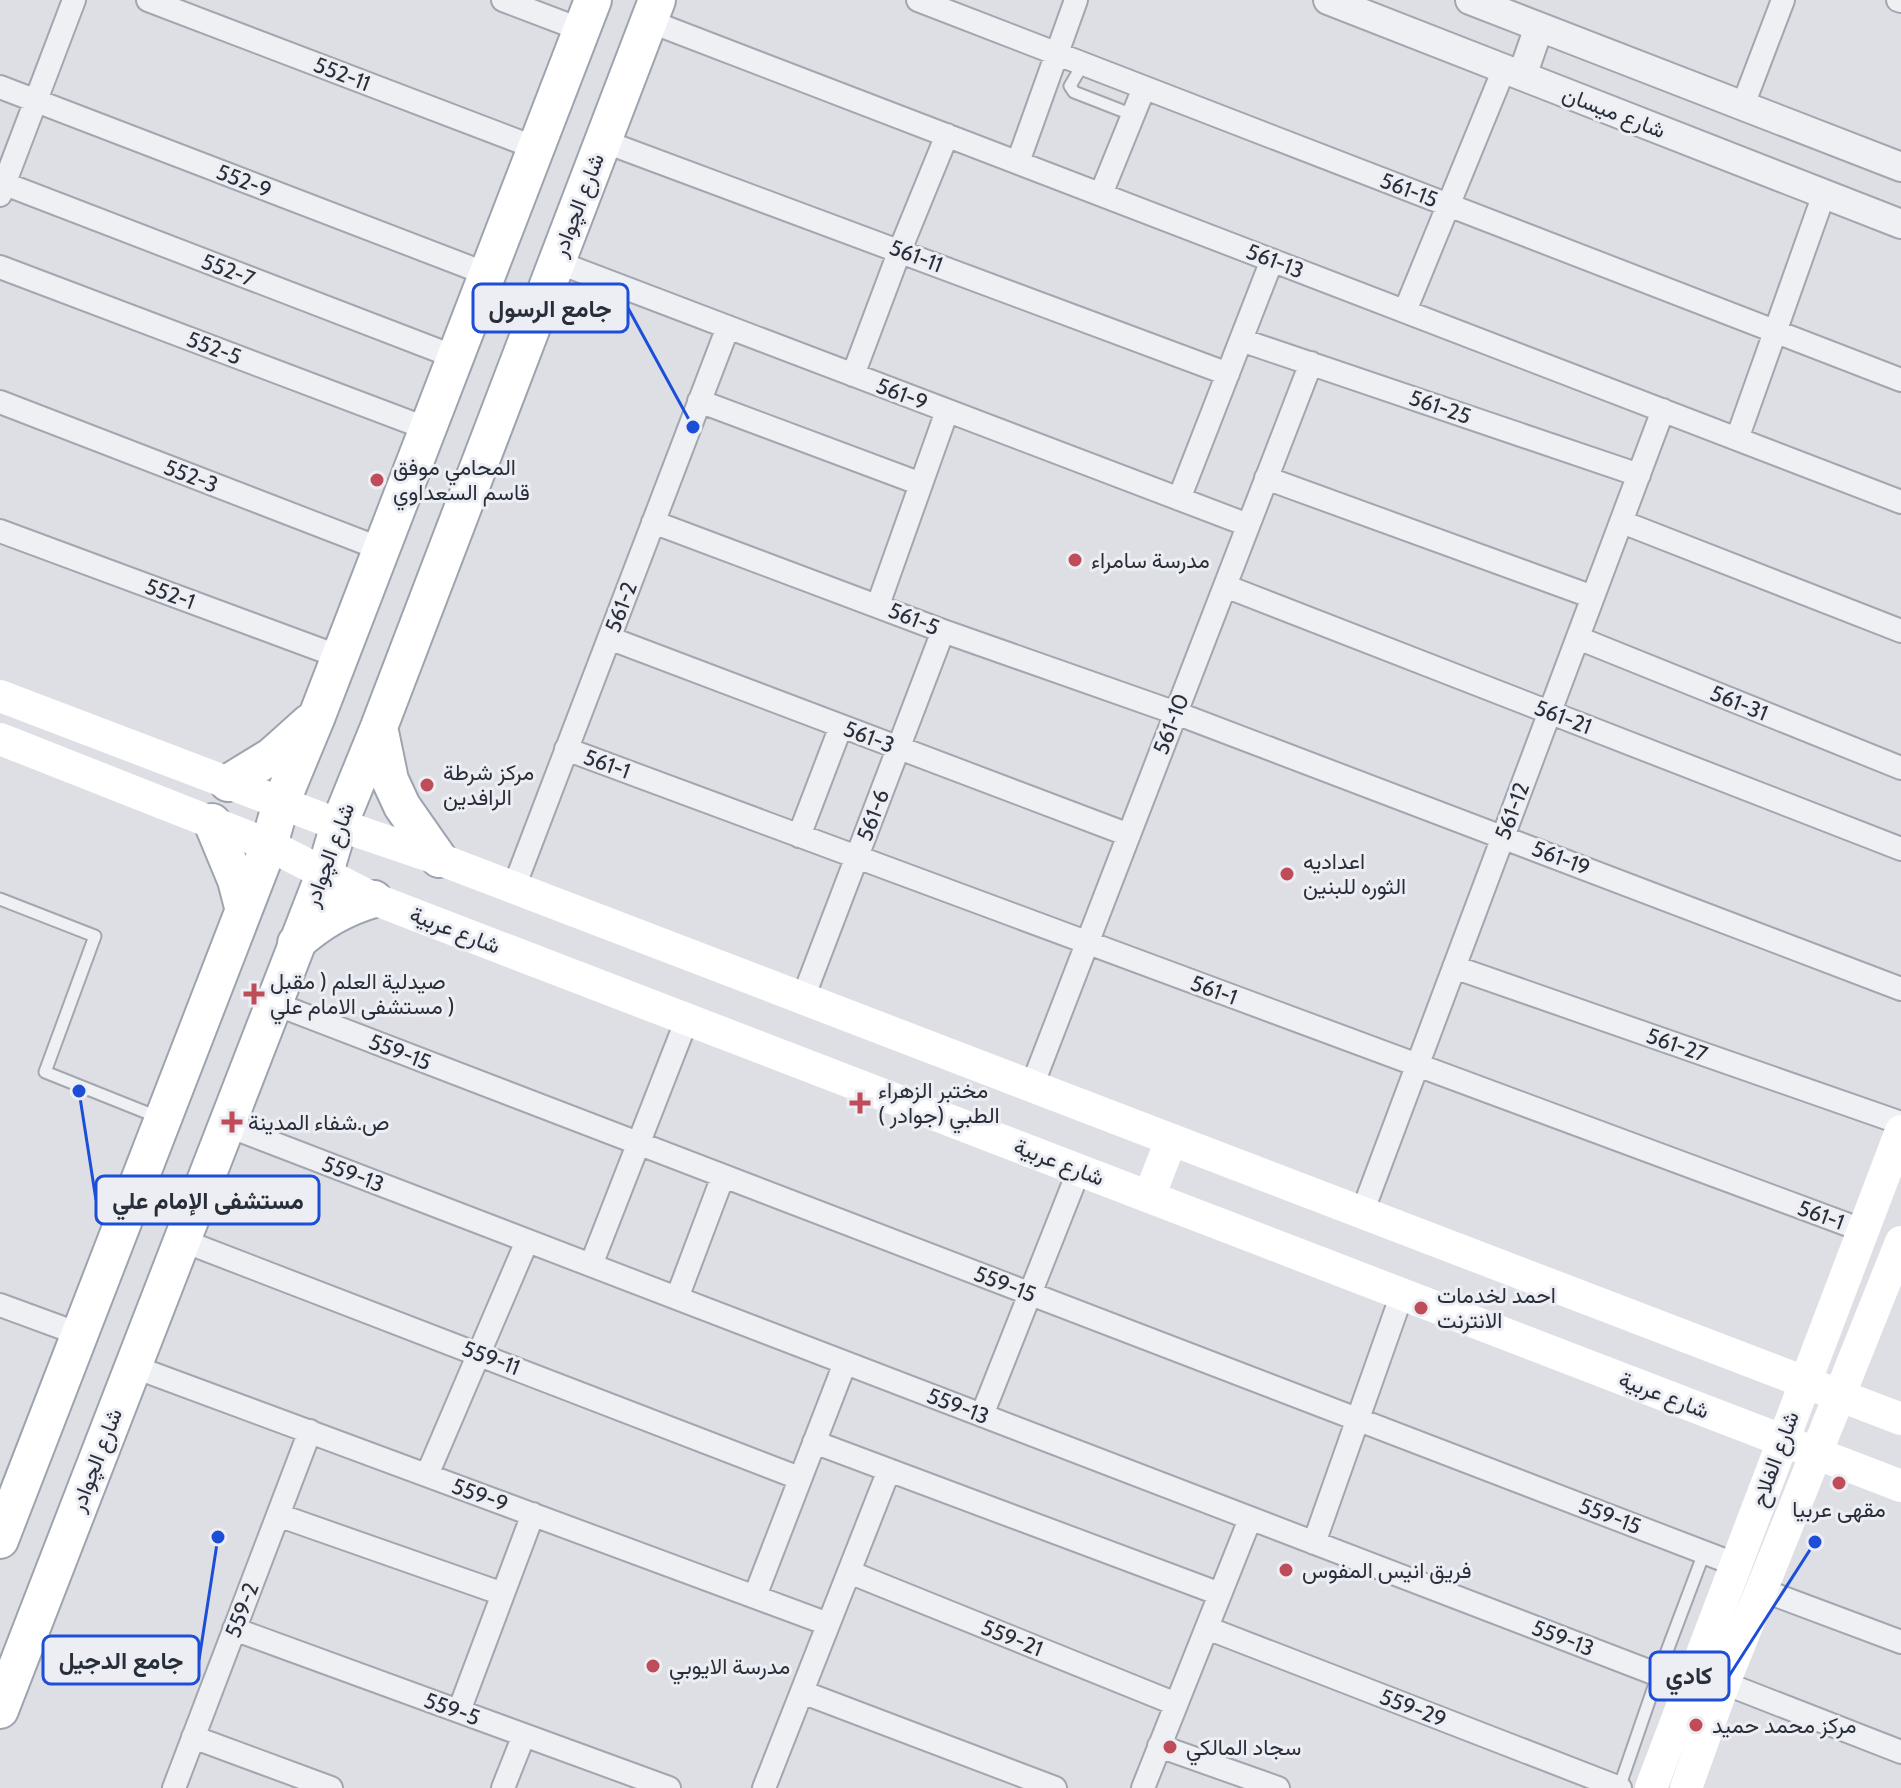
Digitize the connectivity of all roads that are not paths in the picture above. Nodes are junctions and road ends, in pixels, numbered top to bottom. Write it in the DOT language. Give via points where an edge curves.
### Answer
graph roads {
  1 [pos="74,0"];
  2 [pos="148,0"];
  3 [pos="503,0"];
  4 [pos="918,0"];
  5 [pos="1076,0"];
  6 [pos="1328,0"];
  7 [pos="1470,0"];
  8 [pos="1783,0"];
  9 [pos="653,10"];
  10 [pos="588,15"];
  11 [pos="1539,27"];
  12 [pos="1058,54"];
  13 [pos="1083,64"];
  14 [pos="1513,72"];
  15 [pos="0,87"];
  16 [pos="1144,88"];
  17 [pos="36,101"];
  18 [pos="1743,105"];
  19 [pos="1133,115"];
  20 [pos="947,135"];
  21 [pos="603,141"];
  22 [pos="536,148"];
  23 [pos="1018,162"];
  24 [pos="1901,167"];
  25 [pos="1,187"];
  26 [pos="1101,194"];
  27 [pos="1824,194"];
  28 [pos="1449,205"];
  29 [pos="508,221"];
  30 [pos="1901,224"];
  31 [pos="900,250"];
  32 [pos="560,254"];
  33 [pos="1272,260"];
  34 [pos="0,267"];
  35 [pos="487,274"];
  36 [pos="1405,311"];
  37 [pos="728,327"];
  38 [pos="1776,331"];
  39 [pos="1241,340"];
  40 [pos="455,357"];
  41 [pos="1311,363"];
  42 [pos="1228,374"];
  43 [pos="853,375"];
  44 [pos="1901,380"];
  45 [pos="699,401"];
  46 [pos="0,402"];
  47 [pos="1663,410"];
  48 [pos="947,411"];
  49 [pos="428,429"];
  50 [pos="1737,439"];
  51 [pos="1639,475"];
  52 [pos="1266,478"];
  53 [pos="921,484"];
  54 [pos="1179,499"];
  55 [pos="1901,502"];
  56 [pos="653,522"];
  57 [pos="1622,522"];
  58 [pos="1248,525"];
  59 [pos="0,531"];
  60 [pos="381,549"];
  61 [pos="1225,586"];
  62 [pos="1593,597"];
  63 [pos="878,605"];
  64 [pos="943,631"];
  65 [pos="1901,631"];
  66 [pos="609,638"];
  67 [pos="1578,638"];
  68 [pos="340,657"];
  69 [pos="0,696"];
  70 [pos="1550,712"];
  71 [pos="1176,713"];
  72 [pos="317,716"];
  73 [pos="841,726"];
  74 [pos="379,727"];
  75 [pos="0,739"];
  76 [pos="899,748"];
  77 [pos="566,749"];
  78 [pos="1901,768"];
  79 [pos="228,783"];
  80 [pos="281,803"];
  81 [pos="212,822"];
  82 [pos="339,825"];
  83 [pos="1129,835"];
  84 [pos="799,836"];
  85 [pos="1503,836"];
  86 [pos="269,845"];
  87 [pos="1901,849"];
  88 [pos="857,857"];
  89 [pos="439,859"];
  90 [pos="325,872"];
  91 [pos="514,887"];
  92 [pos="0,899"];
  93 [pos="374,899"];
  94 [pos="243,907"];
  95 [pos="1087,943"];
  96 [pos="295,944"];
  97 [pos="1454,967"];
  98 [pos="1901,989"];
  99 [pos="803,998"];
  100 [pos="273,1003"];
  101 [pos="687,1019"];
  102 [pos="1417,1065"];
  103 [pos="1032,1086"];
  104 [pos="162,1119"];
  105 [pos="1901,1123"];
  106 [pos="226,1125"];
  107 [pos="1901,1131"];
  108 [pos="1171,1140"];
  109 [pos="638,1143"];
  110 [pos="1079,1170"];
  111 [pos="723,1176"];
  112 [pos="1149,1197"];
  113 [pos="1362,1213"];
  114 [pos="1862,1230"];
  115 [pos="181,1240"];
  116 [pos="527,1241"];
  117 [pos="1901,1242"];
  118 [pos="591,1265"];
  119 [pos="1031,1294"];
  120 [pos="1402,1294"];
  121 [pos="677,1298"];
  122 [pos="0,1305"];
  123 [pos="1823,1332"];
  124 [pos="79,1334"];
  125 [pos="1859,1347"];
  126 [pos="479,1353"];
  127 [pos="1742,1359"];
  128 [pos="845,1363"];
  129 [pos="132,1366"];
  130 [pos="1804,1382"];
  131 [pos="1839,1396"];
  132 [pos="982,1415"];
  133 [pos="1724,1418"];
  134 [pos="1901,1418"];
  135 [pos="1358,1419"];
  136 [pos="310,1431"];
  137 [pos="1781,1440"];
  138 [pos="814,1442"];
  139 [pos="1816,1453"];
  140 [pos="889,1470"];
  141 [pos="427,1475"];
  142 [pos="799,1478"];
  143 [pos="1887,1480"];
  144 [pos="22,1481"];
  145 [pos="1763,1492"];
  146 [pos="1799,1496"];
  147 [pos="79,1503"];
  148 [pos="533,1514"];
  149 [pos="278,1515"];
  150 [pos="1250,1519"];
  151 [pos="3,1525"];
  152 [pos="1314,1543"];
  153 [pos="1704,1553"];
  154 [pos="1737,1565"];
  155 [pos="849,1572"];
  156 [pos="1762,1590"];
  157 [pos="503,1594"];
  158 [pos="1220,1594"];
  159 [pos="755,1596"];
  160 [pos="828,1624"];
  161 [pos="1207,1628"];
  162 [pos="234,1629"];
  163 [pos="1901,1642"];
  164 [pos="1658,1675"];
  165 [pos="1724,1683"];
  166 [pos="1690,1687"];
  167 [pos="802,1692"];
  168 [pos="1176,1704"];
  169 [pos="0,1710"];
  170 [pos="459,1711"];
  171 [pos="524,1735"];
  172 [pos="193,1737"];
  173 [pos="1159,1746"];
  174 [pos="1901,1752"];
  175 [pos="174,1788"];
  176 [pos="331,1788"];
  177 [pos="503,1788"];
  178 [pos="669,1788"];
  179 [pos="764,1788"];
  180 [pos="1055,1788"];
  181 [pos="1143,1788"];
  182 [pos="1278,1788"];
  183 [pos="1619,1788"];
  184 [pos="1651,1788"];
  185 [pos="1686,1788"];
  1 -- 17 [label="street"];
  2 -- 22 [label="street, 552-11"];
  3 -- 10 [label="street"];
  4 -- 12 [label="street, 561-15"];
  5 -- 12 [label="street"];
  6 -- 14 [label="street, شارع ميسان"];
  7 -- 11 [label="street"];
  8 -- 18 [label="street"];
  9 -- 20 [label="street, 561-13"];
  9 -- 21 [label="main road, شارع الچوادر"];
  10 -- 22 [label="main road"];
  11 -- 14 [label="street"];
  11 -- 18 [label="street"];
  12 -- 13 [label="street, 561-15"];
  12 -- 23 [label="street"];
  13 -- 16 [label="street, 561-15"];
  13 -- 19 [label="lane" via="1070,86 1074,92"];
  14 -- 27 [label="street, شارع ميسان"];
  14 -- 28 [label="street"];
  15 -- 17 [label="street, 552-9"];
  16 -- 19 [label="street"];
  16 -- 28 [label="street, 561-15"];
  17 -- 25 [label="street"];
  17 -- 35 [label="street, 552-9"];
  18 -- 24 [label="street"];
  19 -- 26 [label="street"];
  20 -- 23 [label="street, 561-13"];
  20 -- 31 [label="street"];
  21 -- 31 [label="street, 561-11"];
  21 -- 32 [label="main road, شارع الچوادر"];
  22 -- 29 [label="main road"];
  23 -- 26 [label="street, 561-13"];
  25 -- 40 [label="street, 552-7"];
  26 -- 33 [label="street, 561-13"];
  27 -- 30 [label="street, شارع ميسان"];
  27 -- 38 [label="street"];
  28 -- 36 [label="street"];
  28 -- 38 [label="street, 561-15"];
  29 -- 32 [label="main road"];
  29 -- 35 [label="main road"];
  31 -- 42 [label="street, 561-11"];
  31 -- 43 [label="street"];
  32 -- 37 [label="street, 561-9"];
  32 -- 74 [label="main road, شارع الچوادر"];
  33 -- 36 [label="street, 561-13"];
  33 -- 39 [label="street"];
  34 -- 49 [label="street, 552-5"];
  35 -- 40 [label="main road"];
  36 -- 47 [label="street, 561-13"];
  37 -- 43 [label="street, 561-9"];
  37 -- 45 [label="street, 561-2"];
  38 -- 44 [label="street, 561-15"];
  38 -- 50 [label="street"];
  39 -- 41 [label="street, 561-25"];
  39 -- 42 [label="street"];
  40 -- 49 [label="main road"];
  41 -- 51 [label="street, 561-25"];
  41 -- 52 [label="street, 561-10"];
  42 -- 54 [label="street"];
  43 -- 48 [label="street, 561-9"];
  45 -- 53 [label="street"];
  45 -- 56 [label="street, 561-2"];
  46 -- 60 [label="street, 552-3"];
  47 -- 50 [label="street, 561-13"];
  47 -- 51 [label="street, 561-12"];
  48 -- 53 [label="street"];
  48 -- 54 [label="street, 561-9"];
  49 -- 60 [label="main road"];
  50 -- 55 [label="street, 561-13"];
  51 -- 57 [label="street, 561-12"];
  52 -- 58 [label="street, 561-10"];
  52 -- 62 [label="street"];
  53 -- 63 [label="street"];
  54 -- 58 [label="street, 561-9"];
  56 -- 63 [label="street, 561-5"];
  56 -- 66 [label="street, 561-2"];
  57 -- 62 [label="street, 561-12"];
  57 -- 65 [label="street"];
  58 -- 61 [label="street, 561-10"];
  59 -- 68 [label="street, 552-1"];
  60 -- 68 [label="main road"];
  61 -- 70 [label="street, 561-21"];
  61 -- 71 [label="street, 561-10"];
  62 -- 67 [label="street, 561-12"];
  63 -- 64 [label="street, 561-5"];
  64 -- 71 [label="street, 561-5"];
  64 -- 76 [label="street, 561-6"];
  66 -- 73 [label="street, 561-3"];
  66 -- 77 [label="street, 561-2"];
  67 -- 70 [label="street, 561-12"];
  67 -- 78 [label="street, 561-31"];
  68 -- 72 [label="main road"];
  69 -- 79 [label="main road"];
  70 -- 85 [label="street, 561-12"];
  70 -- 87 [label="street, 561-21"];
  71 -- 83 [label="street, 561-10"];
  71 -- 85 [label="street, 561-19"];
  72 -- 79 [label="main road" via="272,756"];
  72 -- 80 [label="main road"];
  73 -- 76 [label="street, 561-3"];
  73 -- 84 [label="street"];
  74 -- 82 [label="main road, شارع الچوادر"];
  74 -- 89 [label="main road" via="390,780"];
  75 -- 81 [label="main road, شارع عربية"];
  76 -- 83 [label="street, 561-3"];
  76 -- 88 [label="street, 561-6"];
  77 -- 84 [label="street, 561-1"];
  77 -- 91 [label="street, 561-2"];
  79 -- 80 [label="main road"];
  80 -- 82 [label="main road"];
  80 -- 86 [label="main road"];
  81 -- 86 [label="main road, شارع عربية"];
  81 -- 94 [label="main road"];
  82 -- 89 [label="main road"];
  82 -- 90 [label="main road, شارع الچوادر"];
  83 -- 95 [label="street, 561-10"];
  84 -- 88 [label="street, 561-1"];
  85 -- 97 [label="street, 561-12"];
  85 -- 98 [label="street, 561-19"];
  86 -- 90 [label="main road, شارع عربية"];
  86 -- 94 [label="main road"];
  88 -- 95 [label="street, 561-1"];
  88 -- 99 [label="street, 561-6"];
  89 -- 91 [label="main road"];
  90 -- 93 [label="main road, شارع عربية"];
  90 -- 96 [label="main road, شارع الچوادر"];
  91 -- 99 [label="main road"];
  92 -- 104 [label="lane" via="95,936 45,1072"];
  93 -- 96 [label="main road" via="317,924"];
  93 -- 101 [label="main road, شارع عربية"];
  94 -- 104 [label="main road"];
  95 -- 102 [label="street, 561-1"];
  95 -- 103 [label="street, 561-10"];
  96 -- 100 [label="main road, شارع الچوادر"];
  97 -- 102 [label="street, 561-12"];
  97 -- 105 [label="street, 561-27"];
  99 -- 103 [label="main road"];
  100 -- 106 [label="main road, شارع الچوادر"];
  100 -- 109 [label="street, 559-15"];
  101 -- 109 [label="street"];
  101 -- 110 [label="main road, شارع عربية"];
  102 -- 113 [label="street, 561-12"];
  102 -- 114 [label="street, 561-1"];
  103 -- 108 [label="main road"];
  104 -- 124 [label="main road"];
  106 -- 115 [label="main road, شارع الچوادر"];
  106 -- 116 [label="street, 559-13"];
  107 -- 114 [label="main road, شارع الفلاح"];
  108 -- 112 [label="main road"];
  108 -- 113 [label="main road"];
  109 -- 111 [label="street, 559-15"];
  109 -- 118 [label="street"];
  110 -- 112 [label="main road, شارع عربية"];
  110 -- 119 [label="street"];
  111 -- 119 [label="street, 559-15"];
  111 -- 121 [label="street"];
  112 -- 120 [label="main road, شارع عربية"];
  113 -- 127 [label="main road"];
  114 -- 123 [label="main road, شارع الفلاح"];
  115 -- 126 [label="street, 559-11"];
  115 -- 129 [label="main road, شارع الچوادر"];
  116 -- 118 [label="street, 559-13"];
  116 -- 126 [label="street"];
  117 -- 125 [label="main road, شارع الفلاح"];
  118 -- 121 [label="street, 559-13"];
  119 -- 132 [label="street"];
  119 -- 135 [label="street, 559-15"];
  120 -- 133 [label="main road, شارع عربية"];
  120 -- 135 [label="street"];
  121 -- 128 [label="street, 559-13"];
  122 -- 124 [label="street"];
  123 -- 127 [label="main road" via="1807,1346 1780,1357"];
  123 -- 130 [label="main road, شارع الفلاح"];
  124 -- 144 [label="main road"];
  125 -- 131 [label="main road, شارع الفلاح"];
  125 -- 134 [label="main road" via="1884,1407"];
  126 -- 141 [label="street"];
  126 -- 142 [label="street, 559-11"];
  127 -- 130 [label="main road"];
  128 -- 132 [label="street, 559-13"];
  128 -- 138 [label="street"];
  129 -- 136 [label="street, 559-9"];
  129 -- 147 [label="main road, شارع الچوادر"];
  130 -- 131 [label="main road"];
  130 -- 137 [label="main road, شارع الفلاح"];
  131 -- 134 [label="main road"];
  131 -- 139 [label="main road, شارع الفلاح"];
  132 -- 150 [label="street, 559-13"];
  133 -- 137 [label="main road, شارع عربية"];
  133 -- 145 [label="main road" via="1747,1435"];
  135 -- 152 [label="street"];
  135 -- 153 [label="street, 559-15"];
  136 -- 141 [label="street, 559-9"];
  136 -- 149 [label="street, 559-2"];
  137 -- 139 [label="main road, شارع عربية"];
  137 -- 145 [label="main road, شارع الفلاح"];
  138 -- 140 [label="street"];
  138 -- 142 [label="street"];
  139 -- 143 [label="main road, شارع عربية"];
  139 -- 146 [label="main road, شارع الفلاح"];
  140 -- 155 [label="street"];
  140 -- 158 [label="street"];
  141 -- 148 [label="street, 559-9"];
  142 -- 159 [label="street"];
  143 -- 146 [label="main road" via="1849,1471 1821,1479"];
  144 -- 147 [label="main road"];
  144 -- 151 [label="main road"];
  145 -- 154 [label="main road, شارع الفلاح"];
  146 -- 156 [label="main road, شارع الفلاح"];
  147 -- 169 [label="main road, شارع الچوادر"];
  148 -- 157 [label="street"];
  148 -- 159 [label="street, 559-9"];
  149 -- 157 [label="street"];
  149 -- 162 [label="street, 559-2"];
  150 -- 152 [label="street, 559-13"];
  150 -- 158 [label="street"];
  152 -- 164 [label="street, 559-13"];
  153 -- 154 [label="street, 559-15"];
  153 -- 164 [label="lane"];
  154 -- 166 [label="main road, شارع الفلاح"];
  155 -- 160 [label="street"];
  155 -- 168 [label="street, 559-21"];
  156 -- 163 [label="street"];
  156 -- 165 [label="main road, شارع الفلاح"];
  157 -- 170 [label="street"];
  158 -- 161 [label="street"];
  159 -- 160 [label="street, 559-9"];
  160 -- 167 [label="street"];
  161 -- 168 [label="street"];
  161 -- 183 [label="street, 559-29"];
  162 -- 170 [label="street, 559-5"];
  162 -- 172 [label="street, 559-2"];
  164 -- 166 [label="street, 559-13"];
  164 -- 183 [label="lane"];
  165 -- 174 [label="street"];
  165 -- 185 [label="main road, شارع الفلاح"];
  166 -- 184 [label="main road, شارع الفلاح"];
  167 -- 179 [label="street"];
  167 -- 180 [label="street"];
  168 -- 173 [label="street"];
  170 -- 171 [label="street, 559-5"];
  171 -- 177 [label="street"];
  171 -- 178 [label="street, 559-5"];
  172 -- 175 [label="street, 559-2"];
  172 -- 176 [label="street"];
  173 -- 181 [label="street"];
  173 -- 182 [label="street"];
}
